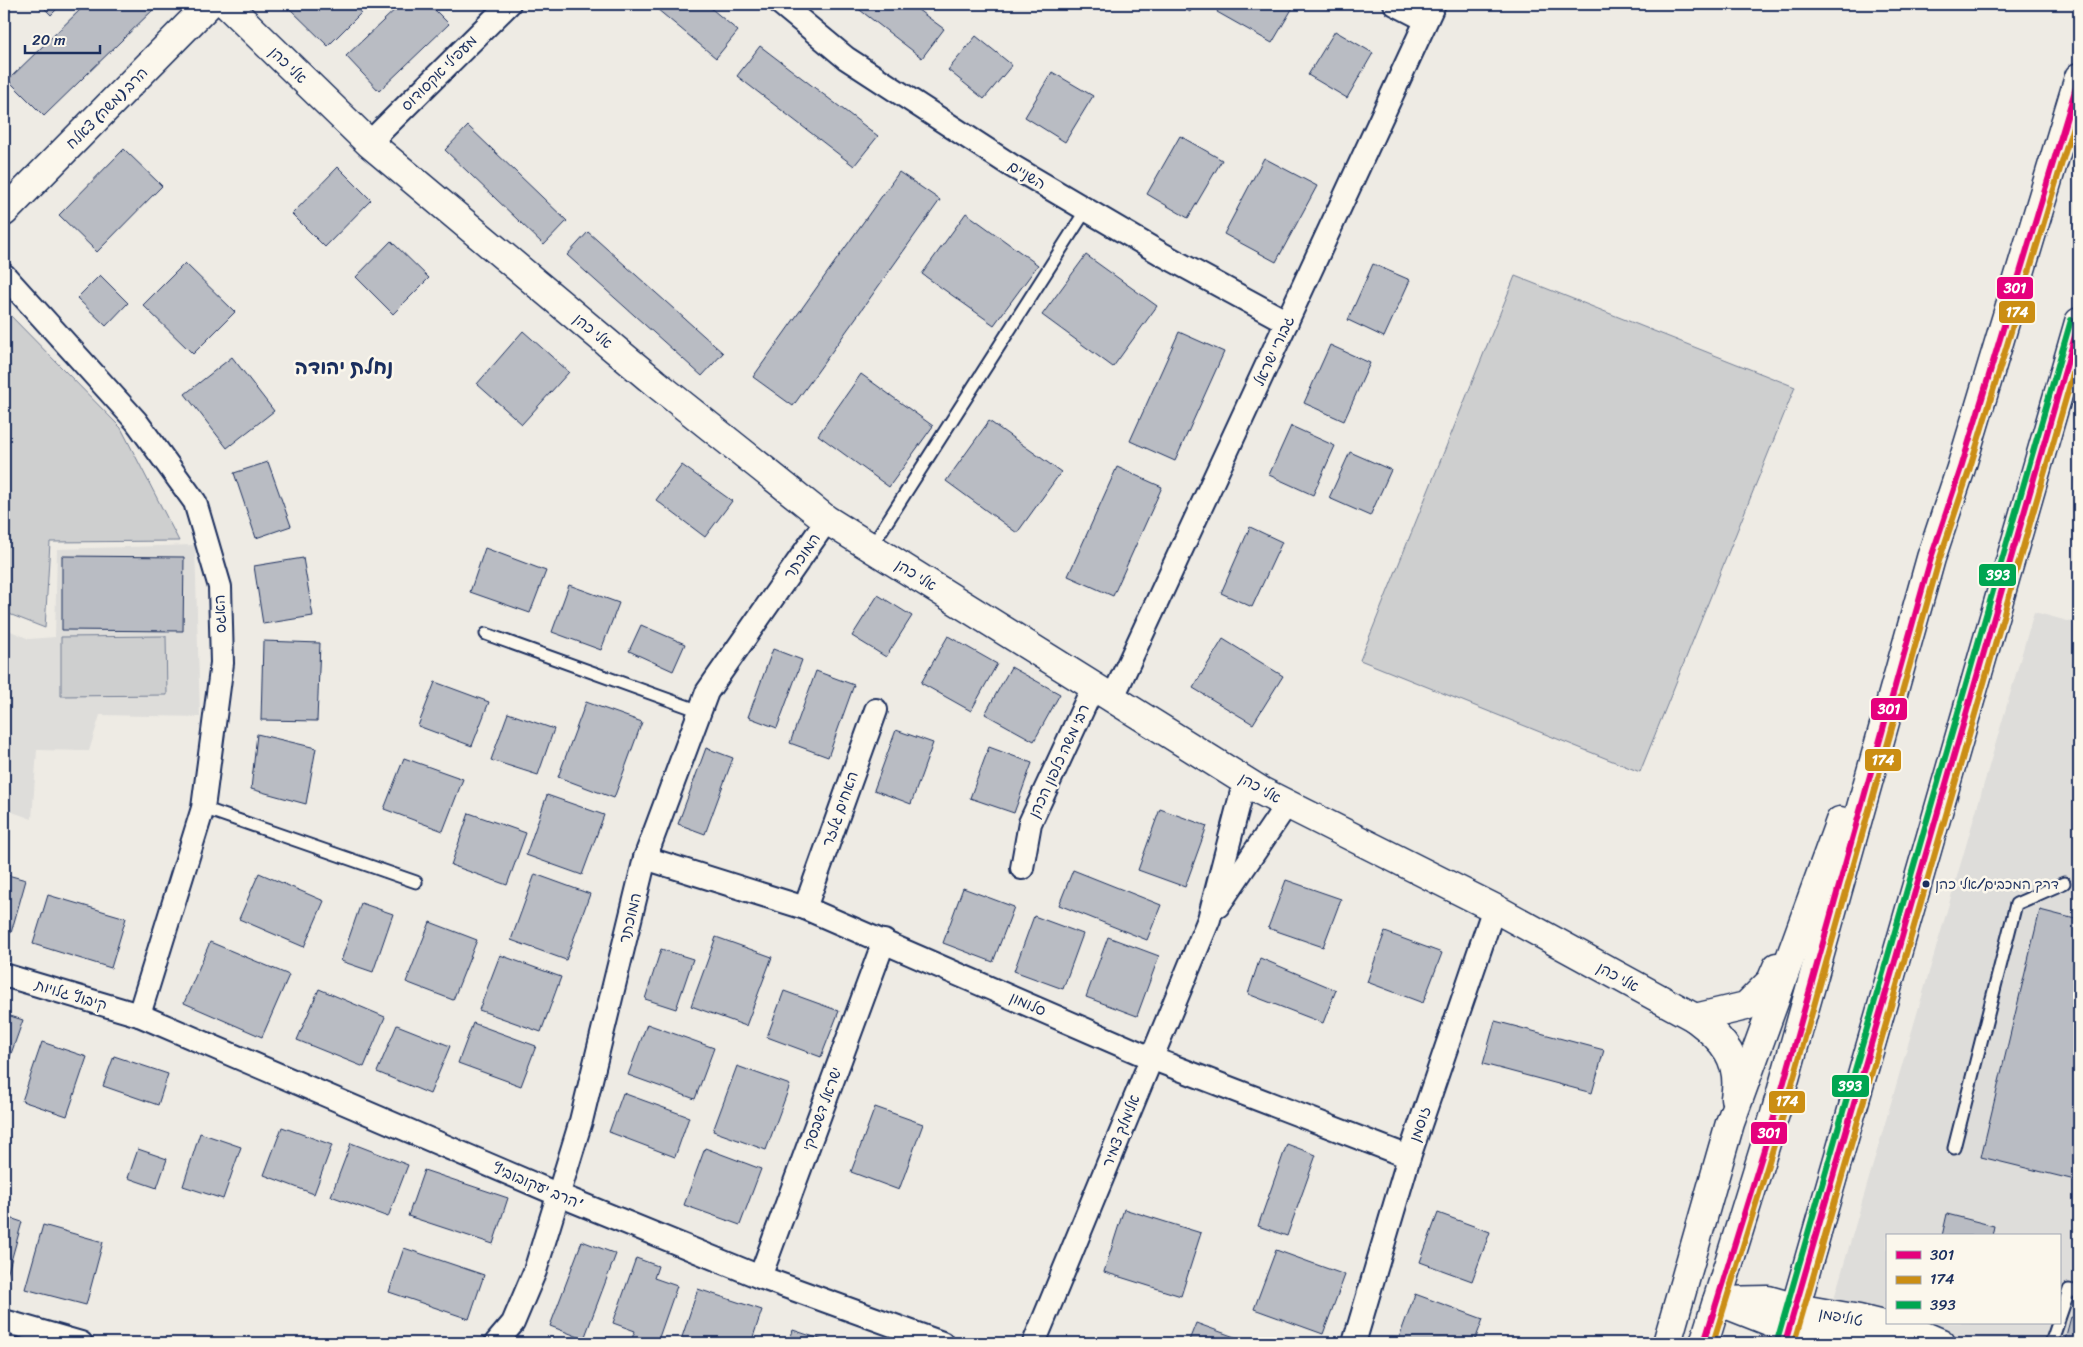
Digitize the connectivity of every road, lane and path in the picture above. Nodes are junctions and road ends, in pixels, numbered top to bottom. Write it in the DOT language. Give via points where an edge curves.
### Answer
graph roads {
  1 [pos="209,4"];
  2 [pos="226,4"];
  3 [pos="509,4"];
  4 [pos="781,4"];
  5 [pos="1395,4"];
  6 [pos="1430,12"];
  7 [pos="2079,78"];
  8 [pos="369,142"];
  9 [pos="1086,210"];
  10 [pos="4,212"];
  11 [pos="4,274"];
  12 [pos="1288,322"];
  13 [pos="2079,322"];
  14 [pos="827,520"];
  15 [pos="871,547"];
  16 [pos="1931,558"];
  17 [pos="486,634"];
  18 [pos="1103,691"];
  19 [pos="876,710"];
  20 [pos="700,711"];
  21 [pos="1244,780"];
  22 [pos="1288,804"];
  23 [pos="202,808"];
  24 [pos="645,858"];
  25 [pos="1022,868"];
  26 [pos="1821,872"];
  27 [pos="416,882"];
  28 [pos="2064,883"];
  29 [pos="805,908"];
  30 [pos="1494,908"];
  31 [pos="1209,919"];
  32 [pos="884,941"];
  33 [pos="4,974"];
  34 [pos="139,1015"];
  35 [pos="1695,1018"];
  36 [pos="1151,1058"];
  37 [pos="1730,1123"];
  38 [pos="1954,1148"];
  39 [pos="1408,1156"];
  40 [pos="559,1195"];
  41 [pos="760,1277"];
  42 [pos="2079,1292"];
  43 [pos="1717,1301"];
  44 [pos="2060,1316"];
  45 [pos="4,1322"];
  46 [pos="2058,1324"];
  47 [pos="1790,1327"];
  48 [pos="81,1343"];
  49 [pos="496,1343"];
  50 [pos="942,1343"];
  51 [pos="1034,1343"];
  52 [pos="1354,1343"];
  53 [pos="1668,1343"];
  54 [pos="1704,1343"];
  55 [pos="1868,1343"];
  56 [pos="1941,1343"];
  57 [pos="2051,1343"];
  1 -- 10 [label="main road, הרב (משה) צאלח"];
  2 -- 8 [label="main road, אלי כהן"];
  3 -- 8 [label="street, מעפילי אקסודוס"];
  4 -- 9 [label="street, השניים" via="846,58"];
  5 -- 6 [label="street"];
  6 -- 12 [label="street, גבורי ישראל"];
  7 -- 16 [label="main road" via="1962,468"];
  8 -- 14 [label="main road, אלי כהן" via="654,382"];
  9 -- 12 [label="street, השניים"];
  9 -- 15 [label="lane"];
  11 -- 23 [label="street, האגס" via="136,421 195,502 220,587 222,664"];
  12 -- 18 [label="street, גבורי ישראל"];
  13 -- 47 [label="main road"];
  14 -- 15 [label="main road, אלי כהן"];
  14 -- 20 [label="street, המוכתר" via="707,692"];
  15 -- 18 [label="main road, אלי כהן"];
  16 -- 26 [label="main road"];
  16 -- 43 [label="main road" via="1778,1104"];
  17 -- 20 [label="lane"];
  18 -- 21 [label="main road, אלי כהן"];
  18 -- 25 [label="street, רבי משה כלפון הכהן" via="1030,823"];
  19 -- 29 [label="street, האחים גלזר"];
  20 -- 24 [label="street, המוכתר"];
  21 -- 22 [label="main road, אלי כהן"];
  21 -- 31 [label="street, אלימלך צמיר"];
  22 -- 30 [label="main road, אלי כהן"];
  22 -- 31 [label="street, אלימלך צמיר"];
  23 -- 27 [label="lane"];
  23 -- 34 [label="street, האגס"];
  24 -- 29 [label="street, סלומון"];
  24 -- 40 [label="street, המוכתר"];
  26 -- 35 [label="main road" via="1771,981 1746,1006"];
  26 -- 37 [label="main road"];
  28 -- 38 [label="lane" via="2016,904"];
  29 -- 32 [label="street, סלומון"];
  30 -- 35 [label="main road, אלי כהן"];
  30 -- 39 [label="street, זוסמן"];
  31 -- 36 [label="street, אלימלך צמיר"];
  32 -- 36 [label="street, סלומון"];
  32 -- 41 [label="street, ישראל דשבסקי"];
  33 -- 34 [label="street, קיבוץ גלויות"];
  34 -- 40 [label="street, הרב יעקובוביץ'"];
  35 -- 37 [label="main road, אלי כהן" via="1716,1034 1733,1059 1738,1083"];
  36 -- 39 [label="street, סלומון"];
  36 -- 51 [label="street, אלימלך צמיר"];
  37 -- 53 [label="main road"];
  39 -- 52 [label="street, זוסמן"];
  40 -- 41 [label="street, הרב יעקובוביץ'"];
  40 -- 49 [label="street, המוכתר" via="535,1272 513,1323"];
  41 -- 50 [label="street, הרב יעקובוביץ'"];
  42 -- 44 [label="lane" via="2069,1290"];
  43 -- 47 [label="main road, טוליפמן"];
  43 -- 54 [label="main road"];
  45 -- 48 [label="street"];
  46 -- 57 [label="lane"];
  47 -- 55 [label="main road, טוליפמן"];
  47 -- 56 [label="main road, טוליפמן" via="1859,1319 1920,1334"];
}
